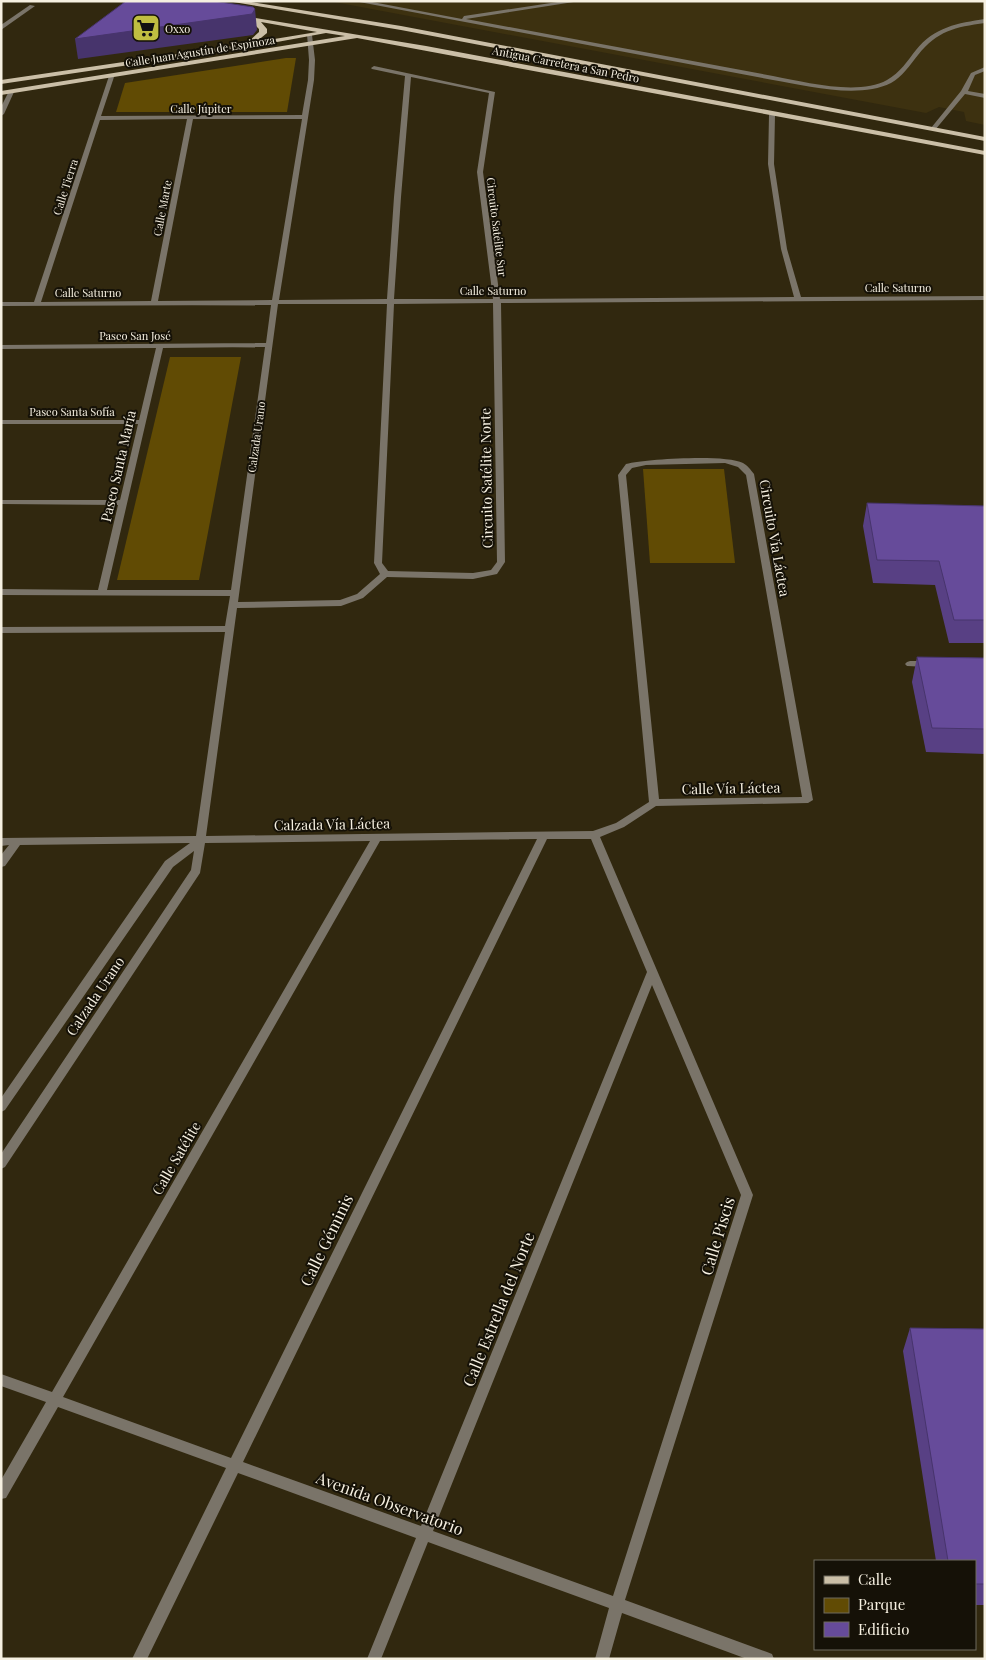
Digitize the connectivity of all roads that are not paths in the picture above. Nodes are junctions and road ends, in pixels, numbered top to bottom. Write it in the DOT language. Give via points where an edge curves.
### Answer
graph roads {
  1 [pos="230,1"];
  2 [pos="356,1"];
  3 [pos="577,1"];
  4 [pos="32,6"];
  5 [pos="234,16"];
  6 [pos="253,19"];
  7 [pos="455,19"];
  8 [pos="985,21"];
  9 [pos="372,24"];
  10 [pos="1,28"];
  11 [pos="401,28"];
  12 [pos="334,31"];
  13 [pos="309,35"];
  14 [pos="361,36"];
  15 [pos="311,45"];
  16 [pos="244,46"];
  17 [pos="374,68"];
  18 [pos="985,69"];
  19 [pos="408,75"];
  20 [pos="111,77"];
  21 [pos="1,82"];
  22 [pos="10,92"];
  23 [pos="964,92"];
  24 [pos="1,93"];
  25 [pos="985,96"];
  26 [pos="1,114"];
  27 [pos="772,114"];
  28 [pos="98,118"];
  29 [pos="190,118"];
  30 [pos="304,118"];
  31 [pos="933,130"];
  32 [pos="985,139"];
  33 [pos="985,153"];
  34 [pos="985,298"];
  35 [pos="798,299"];
  36 [pos="390,301"];
  37 [pos="274,302"];
  38 [pos="497,302"];
  39 [pos="38,303"];
  40 [pos="154,303"];
  41 [pos="1,304"];
  42 [pos="269,345"];
  43 [pos="160,346"];
  44 [pos="1,347"];
  45 [pos="1,422"];
  46 [pos="142,422"];
  47 [pos="1,502"];
  48 [pos="123,503"];
  49 [pos="385,574"];
  50 [pos="1,592"];
  51 [pos="102,593"];
  52 [pos="234,593"];
  53 [pos="233,605"];
  54 [pos="1,630"];
  55 [pos="230,630"];
  56 [pos="910,664"];
  57 [pos="938,664"];
  58 [pos="808,800"];
  59 [pos="654,803"];
  60 [pos="594,835"];
  61 [pos="544,836"];
  62 [pos="377,838"];
  63 [pos="201,840"];
  64 [pos="1,842"];
  65 [pos="17,842"];
  66 [pos="1,863"];
  67 [pos="652,973"];
  68 [pos="1,1108"];
  69 [pos="1,1164"];
  70 [pos="1,1380"];
  71 [pos="56,1399"];
  72 [pos="233,1464"];
  73 [pos="1,1493"];
  74 [pos="424,1533"];
  75 [pos="617,1604"];
  76 [pos="139,1659"];
  77 [pos="374,1659"];
  78 [pos="602,1659"];
  79 [pos="767,1659"];
  1 -- 9 [label="main road, Antigua Carretera a San Pedro"];
  2 -- 7 [label="street"];
  3 -- 7 [label="street"];
  4 -- 10 [label="street"];
  5 -- 6 [label="main road, Antigua Carretera a San Pedro"];
  6 -- 12 [label="main road, Antigua Carretera a San Pedro"];
  6 -- 16 [label="main road" via="263,29 263,34"];
  7 -- 8 [label="street" via="773,78 853,87 888,82 938,32"];
  9 -- 11 [label="main road, Antigua Carretera a San Pedro"];
  9 -- 12 [label="main road, Calle Juan Agustín de Espinoza"];
  11 -- 14 [label="main road, Calle Juan Agustín de Espinoza"];
  11 -- 31 [label="main road, Antigua Carretera a San Pedro"];
  12 -- 13 [label="main road, Calle Juan Agustín de Espinoza"];
  12 -- 14 [label="main road, Antigua Carretera a San Pedro"];
  13 -- 15 [label="street, Calzada Urano"];
  13 -- 16 [label="main road, Calle Juan Agustín de Espinoza"];
  14 -- 15 [label="main road, Calle Juan Agustín de Espinoza"];
  14 -- 27 [label="main road, Antigua Carretera a San Pedro"];
  15 -- 20 [label="main road, Calle Juan Agustín de Espinoza"];
  15 -- 30 [label="street, Calzada Urano" via="311,80"];
  16 -- 21 [label="main road, Calle Juan Agustín de Espinoza"];
  17 -- 19 [label="street, Circuito Satélite Sur"];
  18 -- 23 [label="street" via="973,74"];
  19 -- 36 [label="street" via="397,174"];
  19 -- 38 [label="street, Circuito Satélite Sur" via="492,92 480,172"];
  20 -- 22 [label="main road, Calle Juan Agustín de Espinoza"];
  20 -- 28 [label="street, Calle Tierra"];
  22 -- 24 [label="main road, Calle Juan Agustín de Espinoza"];
  22 -- 26 [label="street"];
  23 -- 25 [label="street"];
  23 -- 31 [label="street"];
  27 -- 33 [label="main road, Antigua Carretera a San Pedro"];
  27 -- 35 [label="street" via="772,173 784,249"];
  28 -- 29 [label="street, Calle Júpiter"];
  28 -- 39 [label="street, Calle Tierra"];
  29 -- 30 [label="street, Calle Júpiter"];
  29 -- 40 [label="street, Calle Marte"];
  30 -- 37 [label="street, Calzada Urano"];
  31 -- 32 [label="main road, Antigua Carretera a San Pedro"];
  34 -- 35 [label="street, Calle Saturno"];
  35 -- 38 [label="street, Calle Saturno"];
  36 -- 37 [label="street, Calle Saturno"];
  36 -- 38 [label="street, Calle Saturno"];
  36 -- 49 [label="street" via="378,563"];
  37 -- 40 [label="street, Calle Saturno"];
  37 -- 42 [label="street, Calzada Urano"];
  38 -- 49 [label="street, Circuito Satélite Norte" via="501,562 494,572 473,576"];
  39 -- 40 [label="street, Calle Saturno"];
  39 -- 41 [label="street, Calle Saturno"];
  42 -- 43 [label="street, Paseo San José"];
  42 -- 52 [label="street, Calzada Urano"];
  43 -- 44 [label="street, Paseo San José"];
  43 -- 46 [label="street, Paseo Santa María"];
  45 -- 46 [label="street, Paseo Santa Sofía"];
  46 -- 48 [label="street, Paseo Santa María"];
  47 -- 48 [label="street"];
  48 -- 51 [label="street, Paseo Santa María"];
  49 -- 53 [label="street" via="360,596 341,603"];
  50 -- 51 [label="street"];
  51 -- 52 [label="street"];
  52 -- 53 [label="street, Calzada Urano"];
  53 -- 55 [label="street, Calzada Urano"];
  54 -- 55 [label="street"];
  55 -- 63 [label="street, Calzada Urano"];
  56 -- 57 [label="street"];
  58 -- 59 [label="street, Calle Vía Láctea"];
  58 -- 59 [label="street, Circuito Vía Láctea" via="750,474 741,465 725,461 646,463 629,466 622,475"];
  59 -- 60 [label="street, Calzada Vía Láctea" via="620,825"];
  60 -- 61 [label="street, Calzada Vía Láctea"];
  60 -- 67 [label="street, Calle Piscis"];
  61 -- 62 [label="street, Calzada Vía Láctea"];
  61 -- 72 [label="street, Calle Géminis"];
  62 -- 63 [label="street, Calzada Vía Láctea"];
  62 -- 71 [label="street, Calle Satélite"];
  63 -- 65 [label="street, Calzada Vía Láctea"];
  63 -- 68 [label="street, Calzada Urano" via="169,864"];
  63 -- 69 [label="street, Calzada Urano" via="196,870"];
  64 -- 65 [label="street, Calzada Vía Láctea"];
  65 -- 66 [label="street"];
  67 -- 74 [label="street, Calle Estrella del Norte"];
  67 -- 75 [label="street, Calle Piscis" via="747,1195"];
  70 -- 71 [label="street, Avenida Observatorio"];
  71 -- 72 [label="street, Avenida Observatorio"];
  71 -- 73 [label="street, Calle Satélite"];
  72 -- 74 [label="street, Avenida Observatorio"];
  72 -- 76 [label="street, Calle Géminis"];
  74 -- 75 [label="street, Avenida Observatorio"];
  74 -- 77 [label="street, Calle Estrella del Norte"];
  75 -- 78 [label="street, Calle Piscis"];
  75 -- 79 [label="street, Avenida Observatorio"];
}
